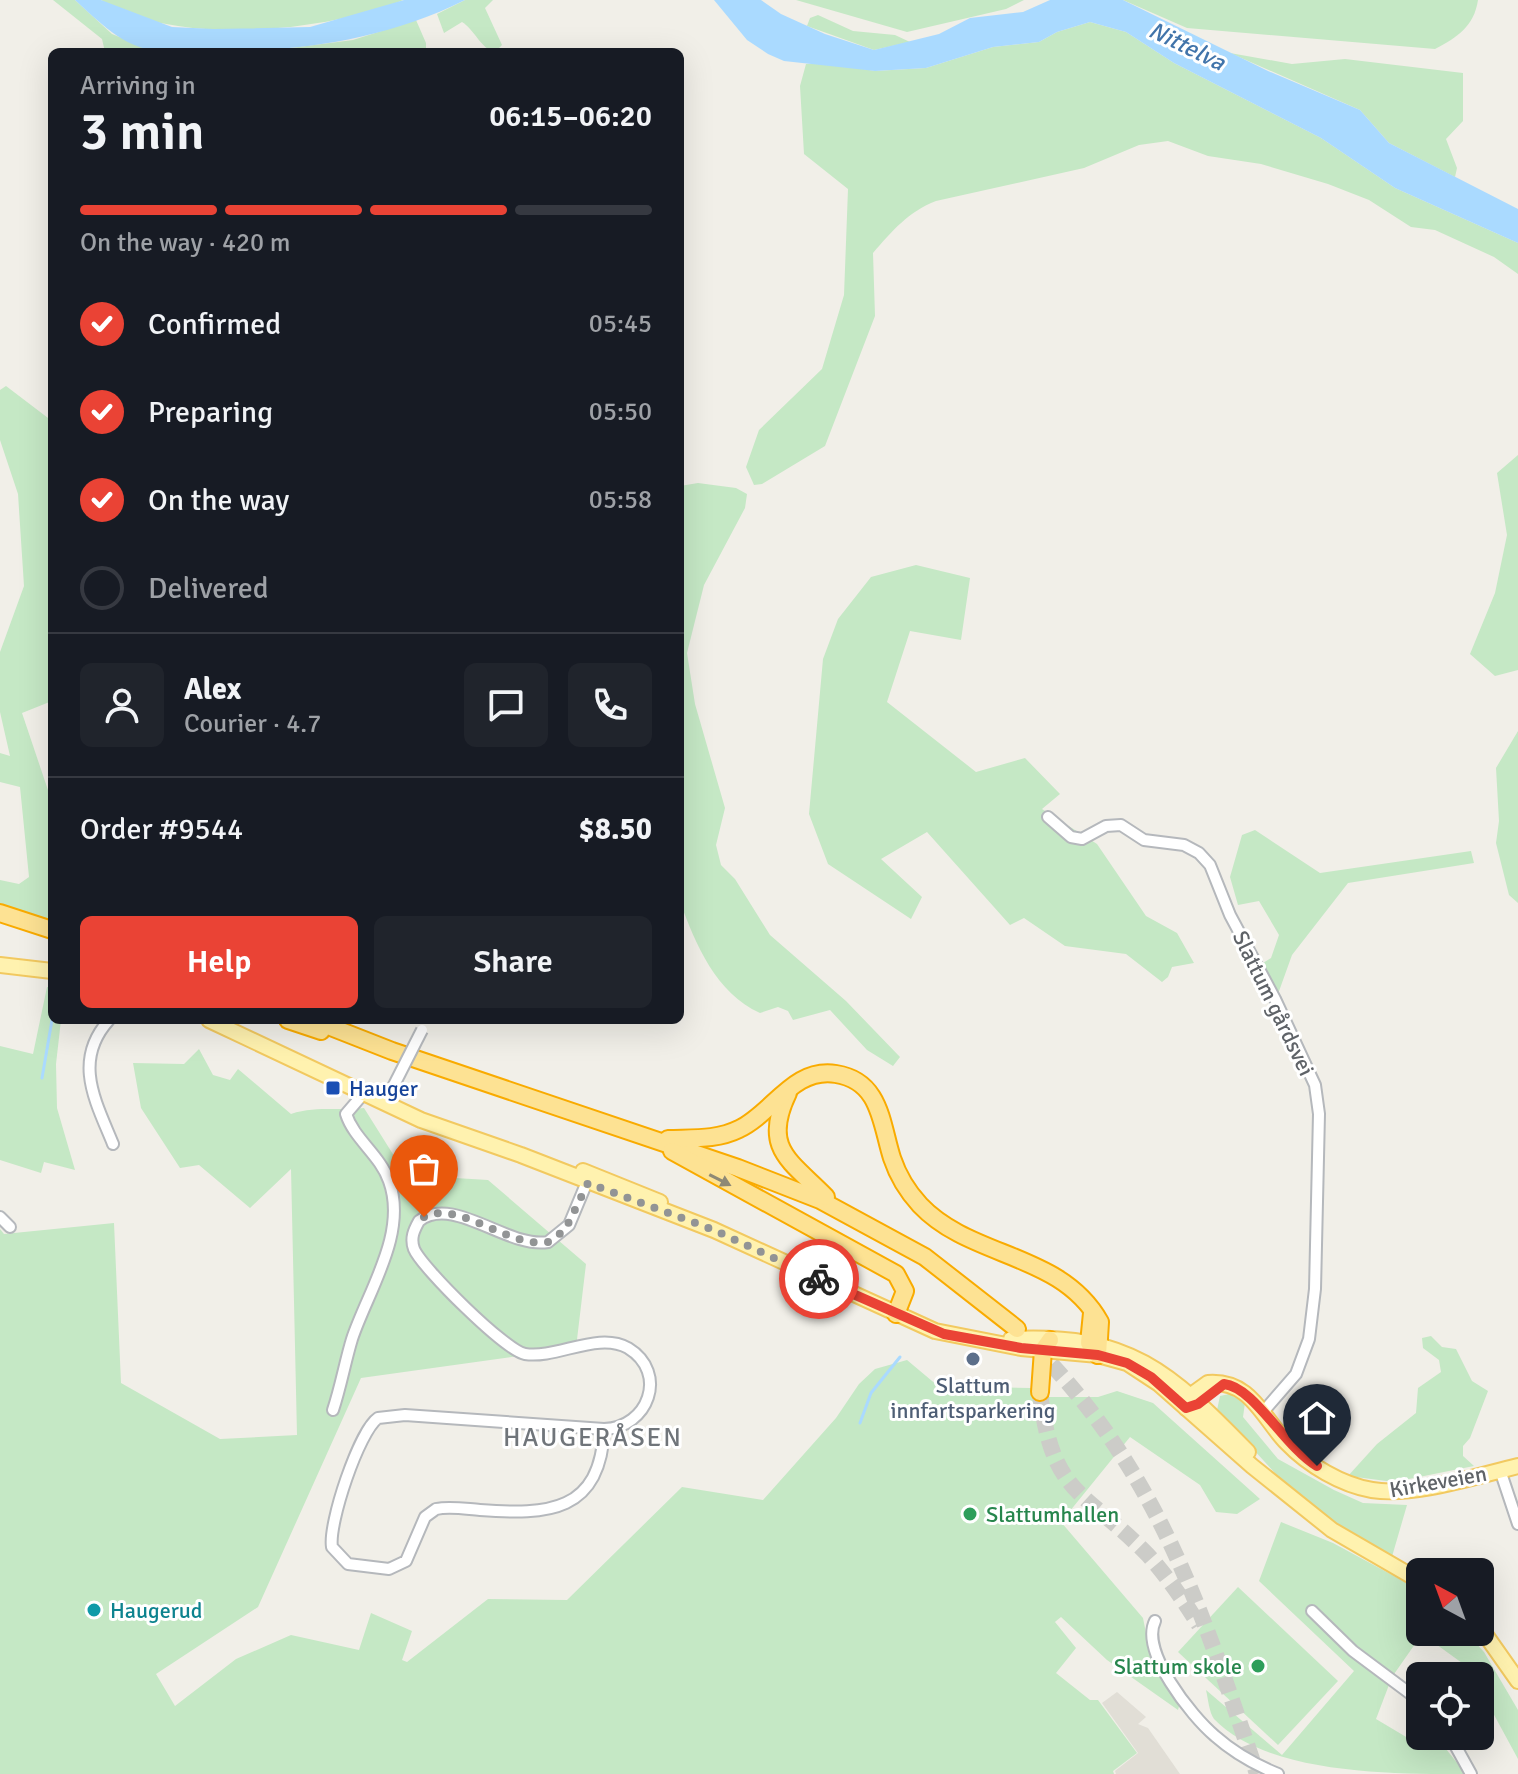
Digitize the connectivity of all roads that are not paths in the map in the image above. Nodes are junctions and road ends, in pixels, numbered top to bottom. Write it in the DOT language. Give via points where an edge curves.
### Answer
graph roads {
  1 [pos="1048,817"];
  2 [pos="0,913"];
  3 [pos="0,922"];
  4 [pos="48,929"];
  5 [pos="48,938"];
  6 [pos="0,965"];
  7 [pos="48,971"];
  8 [pos="106,1024"];
  9 [pos="217,1024"];
  10 [pos="300,1024"];
  11 [pos="323,1024"];
  12 [pos="425,1025"];
  13 [pos="392,1051"];
  14 [pos="790,1088"];
  15 [pos="364,1093"];
  16 [pos="385,1103"];
  17 [pos="654,1139"];
  18 [pos="113,1144"];
  19 [pos="586,1179"];
  20 [pos="836,1207"];
  21 [pos="0,1217"];
  22 [pos="10,1227"];
  23 [pos="896,1314"];
  24 [pos="1017,1329"];
  25 [pos="1047,1345"];
  26 [pos="1096,1348"];
  27 [pos="1040,1392"];
  28 [pos="1192,1403"];
  29 [pos="333,1410"];
  30 [pos="1263,1412"];
  31 [pos="604,1429"];
  32 [pos="1518,1466"];
  33 [pos="1500,1470"];
  34 [pos="1518,1524"];
  35 [pos="1406,1573"];
  36 [pos="1312,1611"];
  37 [pos="1155,1621"];
  38 [pos="1493,1646"];
  39 [pos="1518,1681"];
  40 [pos="1406,1691"];
  41 [pos="1458,1750"];
  42 [pos="1278,1774"];
  43 [pos="1471,1774"];
  1 -- 30 [label="street, Slattum gårdsvei" via="1071,837 1082,839 1106,826 1121,825 1144,840 1184,845 1199,853 1219,882 1230,915 1315,1085 1319,1114 1312,1323 1296,1374"];
  2 -- 4 [label="highway"];
  3 -- 5 [label="highway"];
  6 -- 7 [label="main road"];
  8 -- 18 [label="street" via="88,1081"];
  9 -- 15 [label="main road"];
  10 -- 13 [label="highway"];
  11 -- 13 [label="highway"];
  12 -- 16 [label="street, bridge"];
  13 -- 17 [label="highway"];
  14 -- 17 [label="highway" via="734,1131 709,1138"];
  14 -- 20 [label="highway" via="778,1116 780,1147 795,1171"];
  14 -- 26 [label="highway" via="824,1073 860,1084 877,1104 897,1172 920,1205 959,1232 1050,1273 1077,1293 1093,1311"];
  15 -- 16 [label="main road"];
  15 -- 29 [label="street" via="346,1114 381,1162 393,1216"];
  16 -- 19 [label="main road"];
  17 -- 20 [label="highway"];
  17 -- 23 [label="highway, one-way" via="891,1270 904,1286"];
  19 -- 23 [label="main road"];
  19 -- 31 [label="street" via="565,1230 548,1242 524,1241 436,1213 419,1221 412,1243 417,1255 499,1340 518,1352 539,1354 606,1343 635,1354 647,1370 648,1400 630,1424"];
  20 -- 24 [label="highway" via="925,1257"];
  21 -- 22 [label="street"];
  23 -- 25 [label="main road" via="944,1334"];
  25 -- 26 [label="main road"];
  25 -- 27 [label="highway"];
  26 -- 28 [label="main road"];
  28 -- 30 [label="main road, Kirkeveien" via="1224,1384 1244,1391"];
  28 -- 35 [label="main road" via="1332,1530"];
  30 -- 33 [label="main road, Kirkeveien" via="1302,1457 1363,1488 1398,1491"];
  31 -- 31 [label="street" via="405,1415 378,1418 364,1433 333,1528 332,1547 348,1564 389,1569 406,1561 425,1517 436,1509 554,1510 580,1495 593,1478"];
  32 -- 33 [label="main road, Kirkeveien"];
  33 -- 34 [label="street, Kirkeveien"];
  36 -- 40 [label="street" via="1353,1651"];
  37 -- 42 [label="street" via="1151,1648 1202,1723 1228,1746"];
  38 -- 39 [label="main road"];
  41 -- 43 [label="street"];
}
